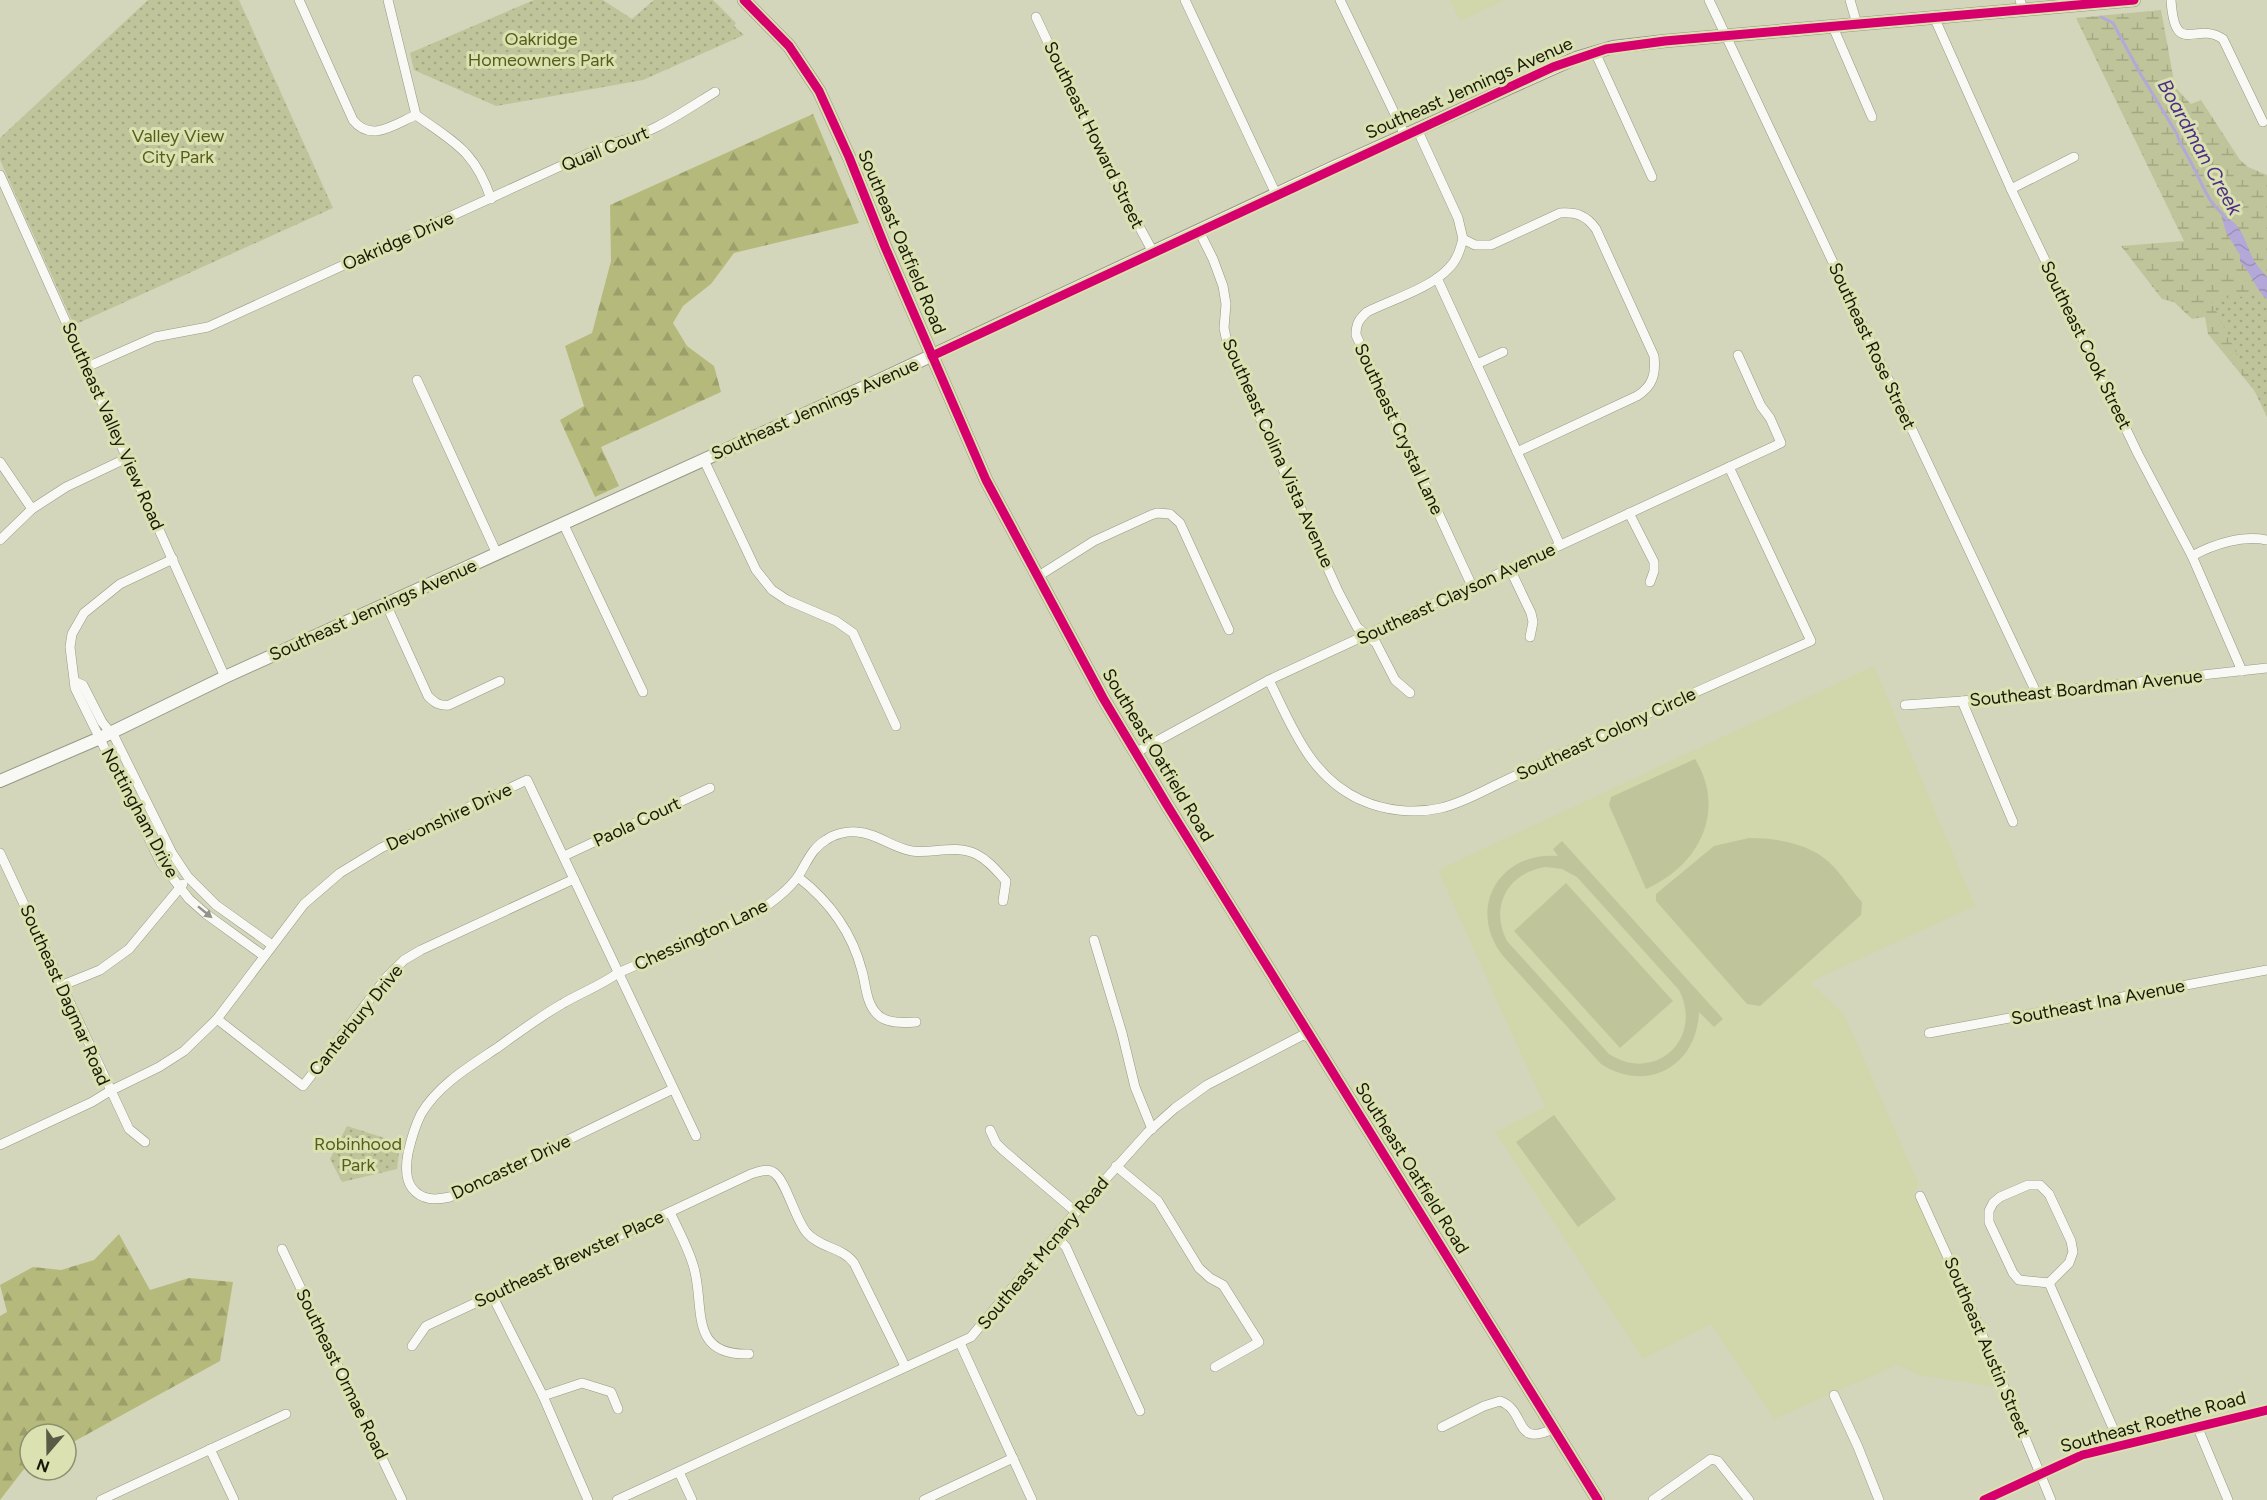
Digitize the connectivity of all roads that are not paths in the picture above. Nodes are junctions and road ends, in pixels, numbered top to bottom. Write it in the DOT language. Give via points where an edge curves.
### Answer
graph roads {
  1 [pos="299,0"];
  2 [pos="388,0"];
  3 [pos="744,0"];
  4 [pos="1185,0"];
  5 [pos="1340,0"];
  6 [pos="1709,0"];
  7 [pos="1850,0"];
  8 [pos="2134,0"];
  9 [pos="2171,0"];
  10 [pos="2022,5"];
  11 [pos="1036,17"];
  12 [pos="1934,17"];
  13 [pos="1857,24"];
  14 [pos="1833,27"];
  15 [pos="1726,36"];
  16 [pos="1595,52"];
  17 [pos="715,92"];
  18 [pos="416,115"];
  19 [pos="1872,117"];
  20 [pos="2263,122"];
  21 [pos="1417,129"];
  22 [pos="1405,135"];
  23 [pos="2074,157"];
  24 [pos="0,175"];
  25 [pos="1652,177"];
  26 [pos="2011,189"];
  27 [pos="1276,194"];
  28 [pos="491,199"];
  29 [pos="1199,231"];
  30 [pos="1463,239"];
  31 [pos="1153,252"];
  32 [pos="1437,278"];
  33 [pos="1503,352"];
  34 [pos="1738,355"];
  35 [pos="932,356"];
  36 [pos="1477,364"];
  37 [pos="87,367"];
  38 [pos="417,380"];
  39 [pos="1517,452"];
  40 [pos="128,458"];
  41 [pos="704,460"];
  42 [pos="0,462"];
  43 [pos="1729,467"];
  44 [pos="33,509"];
  45 [pos="1629,513"];
  46 [pos="563,523"];
  47 [pos="0,540"];
  48 [pos="2267,540"];
  49 [pos="1560,545"];
  50 [pos="497,554"];
  51 [pos="2192,556"];
  52 [pos="173,559"];
  53 [pos="1510,568"];
  54 [pos="1037,577"];
  55 [pos="1650,582"];
  56 [pos="1472,586"];
  57 [pos="386,604"];
  58 [pos="1229,630"];
  59 [pos="1366,635"];
  60 [pos="1530,637"];
  61 [pos="2267,668"];
  62 [pos="2242,671"];
  63 [pos="225,677"];
  64 [pos="1269,680"];
  65 [pos="500,681"];
  66 [pos="643,692"];
  67 [pos="2036,692"];
  68 [pos="1410,693"];
  69 [pos="1962,701"];
  70 [pos="1905,705"];
  71 [pos="896,726"];
  72 [pos="105,735"];
  73 [pos="1135,753"];
  74 [pos="0,781"];
  75 [pos="710,788"];
  76 [pos="2013,822"];
  77 [pos="0,853"];
  78 [pos="564,856"];
  79 [pos="188,877"];
  80 [pos="798,877"];
  81 [pos="574,879"];
  82 [pos="179,888"];
  83 [pos="1003,902"];
  84 [pos="1094,940"];
  85 [pos="273,945"];
  86 [pos="264,956"];
  87 [pos="2267,970"];
  88 [pos="618,973"];
  89 [pos="63,985"];
  90 [pos="217,1019"];
  91 [pos="916,1022"];
  92 [pos="1929,1033"];
  93 [pos="1314,1040"];
  94 [pos="673,1089"];
  95 [pos="110,1091"];
  96 [pos="1152,1129"];
  97 [pos="990,1130"];
  98 [pos="696,1136"];
  99 [pos="145,1142"];
  100 [pos="0,1145"];
  101 [pos="1116,1166"];
  102 [pos="1920,1196"];
  103 [pos="670,1212"];
  104 [pos="1076,1212"];
  105 [pos="1056,1236"];
  106 [pos="282,1249"];
  107 [pos="2049,1283"];
  108 [pos="492,1295"];
  109 [pos="960,1343"];
  110 [pos="412,1346"];
  111 [pos="748,1354"];
  112 [pos="905,1366"];
  113 [pos="1215,1366"];
  114 [pos="1834,1395"];
  115 [pos="543,1396"];
  116 [pos="618,1408"];
  117 [pos="2267,1410"];
  118 [pos="1140,1411"];
  119 [pos="286,1414"];
  120 [pos="2197,1426"];
  121 [pos="1442,1427"];
  122 [pos="1555,1428"];
  123 [pos="2120,1444"];
  124 [pos="210,1449"];
  125 [pos="1012,1458"];
  126 [pos="678,1472"];
  127 [pos="2039,1473"];
  128 [pos="101,1500"];
  129 [pos="234,1500"];
  130 [pos="402,1500"];
  131 [pos="588,1500"];
  132 [pos="617,1500"];
  133 [pos="692,1500"];
  134 [pos="924,1500"];
  135 [pos="1032,1500"];
  136 [pos="1598,1500"];
  137 [pos="1653,1500"];
  138 [pos="1749,1500"];
  139 [pos="1879,1500"];
  140 [pos="1984,1500"];
  141 [pos="2051,1500"];
  142 [pos="2228,1500"];
  1 -- 18 [label="street" via="359,128 379,131"];
  2 -- 18 [label="street"];
  3 -- 35 [label="main road, Southeast Oatfield Road" via="789,46 816,85"];
  4 -- 27 [label="street"];
  5 -- 22 [label="street"];
  6 -- 15 [label="street, Southeast Rose Street"];
  7 -- 13 [label="street"];
  8 -- 10 [label="main road, Southeast Jennings Avenue"];
  9 -- 20 [label="street" via="2176,29 2223,39"];
  10 -- 12 [label="main road, Southeast Jennings Avenue"];
  11 -- 31 [label="street, Southeast Howard Street" via="1104,162"];
  12 -- 13 [label="main road, Southeast Jennings Avenue"];
  12 -- 26 [label="street, Southeast Cook Street"];
  13 -- 14 [label="main road, Southeast Jennings Avenue"];
  14 -- 15 [label="main road, Southeast Jennings Avenue"];
  14 -- 19 [label="street"];
  15 -- 16 [label="main road, Southeast Jennings Avenue"];
  15 -- 67 [label="street, Southeast Rose Street"];
  16 -- 21 [label="main road, Southeast Jennings Avenue"];
  16 -- 25 [label="street"];
  17 -- 28 [label="street, Quail Court" via="648,133 609,144"];
  18 -- 28 [label="street" via="471,157"];
  21 -- 22 [label="main road, Southeast Jennings Avenue"];
  21 -- 30 [label="street" via="1458,218"];
  22 -- 27 [label="main road, Southeast Jennings Avenue"];
  23 -- 26 [label="street"];
  24 -- 37 [label="street, Southeast Valley View Road"];
  26 -- 51 [label="street, Southeast Cook Street" via="2138,454"];
  27 -- 29 [label="main road, Southeast Jennings Avenue"];
  28 -- 37 [label="street, Oakridge Drive" via="208,327 155,337"];
  29 -- 31 [label="main road, Southeast Jennings Avenue"];
  29 -- 59 [label="street, Southeast Colina Vista Avenue" via="1223,285 1228,347 1338,591 1357,627"];
  30 -- 32 [label="street" via="1456,260"];
  30 -- 39 [label="street" via="1475,245 1491,245 1560,213 1584,216 1596,229 1654,356 1653,379 1647,390"];
  31 -- 35 [label="main road, Southeast Jennings Avenue"];
  32 -- 36 [label="street"];
  32 -- 56 [label="street, Southeast Crystal Lane" via="1367,312 1356,326 1356,335"];
  33 -- 36 [label="street"];
  34 -- 43 [label="street, Southeast Clayson Avenue" via="1781,443"];
  35 -- 41 [label="main road, Southeast Jennings Avenue"];
  35 -- 54 [label="main road, Southeast Oatfield Road" via="986,480"];
  36 -- 39 [label="street"];
  37 -- 40 [label="street, Southeast Valley View Road"];
  38 -- 50 [label="street"];
  39 -- 49 [label="street"];
  40 -- 44 [label="street"];
  40 -- 52 [label="street, Southeast Valley View Road"];
  41 -- 46 [label="main road, Southeast Jennings Avenue"];
  41 -- 71 [label="street" via="756,570 772,590 787,600 836,621 853,633"];
  42 -- 44 [label="street"];
  43 -- 45 [label="street, Southeast Clayson Avenue"];
  43 -- 64 [label="street, Southeast Colony Circle" via="1811,641 1469,798 1423,810 1376,806 1324,776 1307,755"];
  44 -- 47 [label="street"];
  45 -- 49 [label="street, Southeast Clayson Avenue"];
  45 -- 55 [label="street" via="1654,562"];
  46 -- 50 [label="main road, Southeast Jennings Avenue"];
  46 -- 66 [label="street"];
  48 -- 51 [label="street" via="2241,539"];
  49 -- 53 [label="street, Southeast Clayson Avenue"];
  50 -- 57 [label="main road, Southeast Jennings Avenue"];
  51 -- 62 [label="street, Southeast Cook Street"];
  52 -- 63 [label="street, Southeast Valley View Road"];
  52 -- 72 [label="street" via="120,584 84,613 72,634 71,660 76,682 83,686"];
  53 -- 56 [label="street, Southeast Clayson Avenue"];
  53 -- 60 [label="street" via="1531,613"];
  54 -- 58 [label="street" via="1094,541 1157,513 1170,514 1180,523"];
  54 -- 73 [label="main road, Southeast Oatfield Road"];
  56 -- 59 [label="street, Southeast Clayson Avenue"];
  57 -- 63 [label="main road, Southeast Jennings Avenue"];
  57 -- 65 [label="street" via="428,696 435,703 449,705"];
  59 -- 64 [label="street, Southeast Clayson Avenue"];
  59 -- 68 [label="street, Southeast Colina Vista Avenue" via="1376,643 1395,680"];
  61 -- 62 [label="street, Southeast Boardman Avenue"];
  62 -- 67 [label="street, Southeast Boardman Avenue"];
  63 -- 72 [label="main road, Southeast Jennings Avenue"];
  64 -- 73 [label="street, Southeast Clayson Avenue"];
  67 -- 69 [label="street, Southeast Boardman Avenue"];
  69 -- 70 [label="street, Southeast Boardman Avenue"];
  69 -- 76 [label="street"];
  72 -- 74 [label="main road, Southeast Jennings Avenue"];
  72 -- 79 [label="street, Nottingham Drive" via="115,738 172,854"];
  72 -- 82 [label="street, Nottingham Drive" via="161,863"];
  73 -- 93 [label="main road, Southeast Oatfield Road"];
  75 -- 78 [label="street, Paola Court"];
  77 -- 89 [label="street, Southeast Dagmar Road"];
  78 -- 81 [label="street, Devonshire Drive"];
  78 -- 85 [label="street, Devonshire Drive" via="528,780 352,865 304,904"];
  79 -- 82 [label="street"];
  79 -- 85 [label="street, Nottingham Drive" via="216,904"];
  80 -- 83 [label="street, Chessington Lane" via="814,850 826,839 859,832 904,849 959,849 974,853 1006,881"];
  80 -- 88 [label="street, Chessington Lane" via="758,912"];
  80 -- 91 [label="street" via="816,891 849,934 877,1016 890,1022"];
  81 -- 88 [label="street, Devonshire Drive"];
  81 -- 90 [label="street, Canterbury Drive" via="404,960 303,1086"];
  82 -- 86 [label="street, Nottingham Drive, one-way" via="206,914"];
  82 -- 89 [label="street" via="129,950 100,970"];
  84 -- 96 [label="street" via="1135,1087"];
  85 -- 86 [label="street, Devonshire Drive"];
  86 -- 90 [label="street, Devonshire Drive"];
  87 -- 92 [label="street, Southeast Ina Avenue"];
  88 -- 94 [label="street, Devonshire Drive"];
  88 -- 94 [label="street, Doncaster Drive" via="529,1025 435,1095 411,1138 407,1176 412,1188 435,1200 450,1197"];
  89 -- 95 [label="street, Southeast Dagmar Road"];
  90 -- 95 [label="street, Devonshire Drive" via="171,1060"];
  93 -- 96 [label="street, Southeast Mcnary Road" via="1303,1035 1207,1085"];
  93 -- 122 [label="main road, Southeast Oatfield Road"];
  94 -- 98 [label="street, Devonshire Drive"];
  95 -- 99 [label="street" via="129,1129"];
  95 -- 100 [label="street, Southeast Dagmar Road"];
  96 -- 101 [label="street, Southeast Mcnary Road"];
  97 -- 104 [label="street" via="1003,1150"];
  101 -- 104 [label="street, Southeast Mcnary Road"];
  101 -- 113 [label="street" via="1158,1201 1199,1268 1222,1285 1259,1342"];
  102 -- 127 [label="street, Southeast Austin Street"];
  103 -- 108 [label="street, Southeast Brewster Place"];
  103 -- 111 [label="street" via="694,1267 701,1323 709,1341 722,1351"];
  103 -- 112 [label="street, Southeast Brewster Place" via="767,1170 776,1173 807,1233 842,1251 854,1263"];
  104 -- 105 [label="street, Southeast Mcnary Road"];
  105 -- 109 [label="street, Southeast Mcnary Road" via="980,1329"];
  105 -- 118 [label="street" via="1066,1247"];
  106 -- 130 [label="street, Southeast Ormae Road"];
  107 -- 107 [label="street" via="2069,1263 2071,1241 2049,1194 2040,1185 2028,1185 1993,1203 1989,1222 2019,1280"];
  107 -- 123 [label="street"];
  108 -- 110 [label="street, Southeast Brewster Place" via="426,1326"];
  108 -- 115 [label="street"];
  109 -- 112 [label="street, Southeast Mcnary Road"];
  109 -- 125 [label="street"];
  112 -- 126 [label="street, Southeast Mcnary Road"];
  114 -- 139 [label="street"];
  115 -- 116 [label="street" via="582,1383 611,1392"];
  115 -- 131 [label="street"];
  117 -- 120 [label="street, Southeast Roethe Road"];
  119 -- 124 [label="street"];
  120 -- 123 [label="street, Southeast Roethe Road"];
  120 -- 142 [label="street"];
  121 -- 122 [label="street" via="1500,1401 1510,1406 1531,1434 1540,1435"];
  122 -- 136 [label="main road, Southeast Oatfield Road"];
  123 -- 127 [label="street, Southeast Roethe Road"];
  124 -- 128 [label="street"];
  124 -- 129 [label="street"];
  125 -- 134 [label="street"];
  125 -- 135 [label="street"];
  126 -- 132 [label="street, Southeast Mcnary Road"];
  126 -- 133 [label="street"];
  127 -- 140 [label="street, Southeast Roethe Road"];
  127 -- 141 [label="street, Southeast Austin Street"];
  137 -- 138 [label="street" via="1711,1459 1718,1461"];
}
